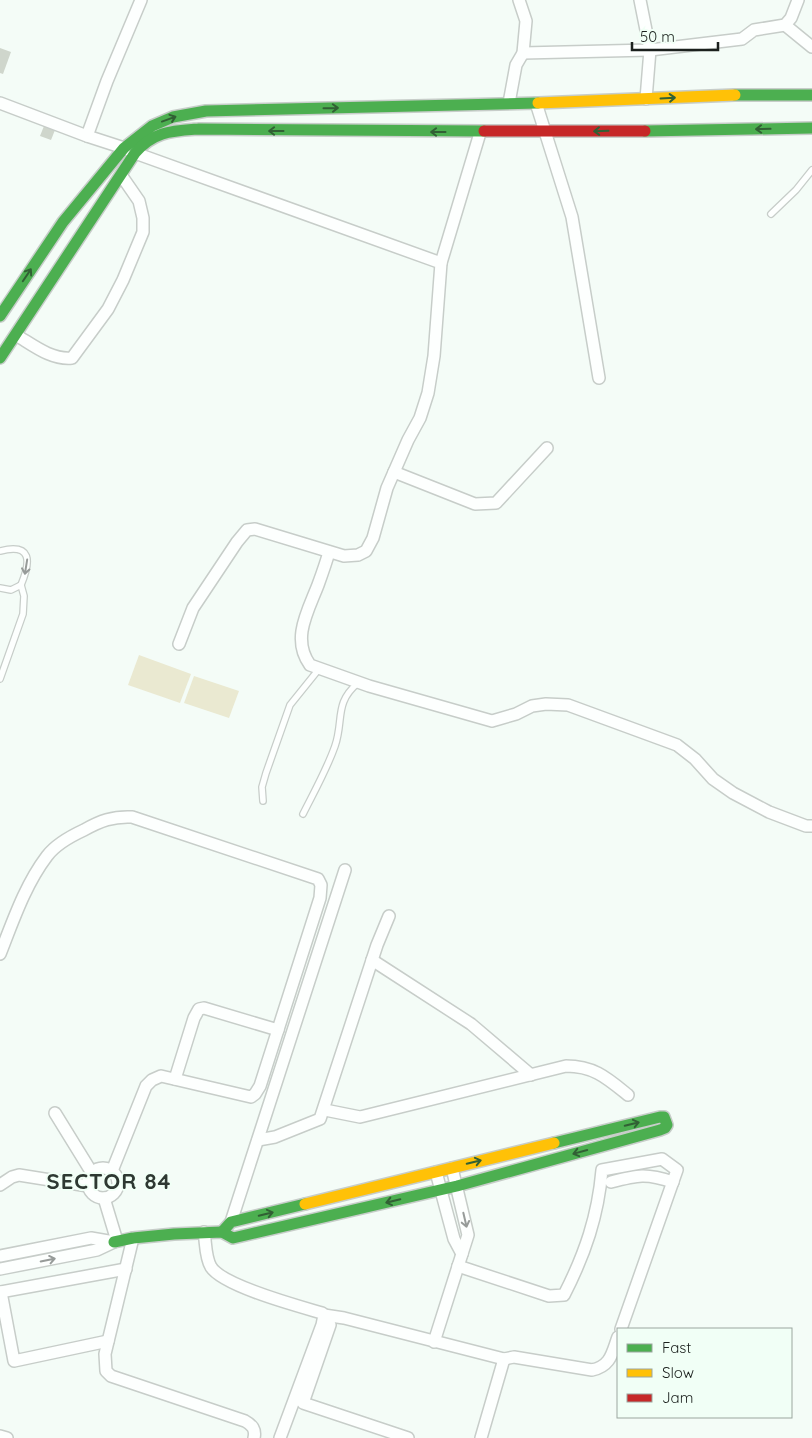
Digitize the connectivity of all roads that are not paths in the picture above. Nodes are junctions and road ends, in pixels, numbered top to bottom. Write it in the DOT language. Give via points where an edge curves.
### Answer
graph roads {
  1 [pos="141,0"];
  2 [pos="518,0"];
  3 [pos="640,0"];
  4 [pos="798,0"];
  5 [pos="785,25"];
  6 [pos="812,47"];
  7 [pos="650,50"];
  8 [pos="523,53"];
  9 [pos="812,95"];
  10 [pos="646,100"];
  11 [pos="0,103"];
  12 [pos="536,103"];
  13 [pos="508,104"];
  14 [pos="812,128"];
  15 [pos="480,132"];
  16 [pos="546,132"];
  17 [pos="87,136"];
  18 [pos="124,148"];
  19 [pos="135,153"];
  20 [pos="812,170"];
  21 [pos="121,175"];
  22 [pos="771,214"];
  23 [pos="441,263"];
  24 [pos="0,316"];
  25 [pos="16,335"];
  26 [pos="0,358"];
  27 [pos="599,378"];
  28 [pos="547,448"];
  29 [pos="394,472"];
  30 [pos="0,551"];
  31 [pos="329,552"];
  32 [pos="21,585"];
  33 [pos="0,588"];
  34 [pos="179,644"];
  35 [pos="319,669"];
  36 [pos="0,679"];
  37 [pos="359,682"];
  38 [pos="263,801"];
  39 [pos="303,814"];
  40 [pos="812,826"];
  41 [pos="345,870"];
  42 [pos="389,916"];
  43 [pos="0,954"];
  44 [pos="372,960"];
  45 [pos="278,1030"];
  46 [pos="531,1075"];
  47 [pos="175,1080"];
  48 [pos="628,1095"];
  49 [pos="324,1110"];
  50 [pos="55,1113"];
  51 [pos="258,1140"];
  52 [pos="452,1168"];
  53 [pos="112,1172"];
  54 [pos="436,1172"];
  55 [pos="92,1173"];
  56 [pos="611,1182"];
  57 [pos="673,1182"];
  58 [pos="0,1185"];
  59 [pos="88,1186"];
  60 [pos="457,1186"];
  61 [pos="441,1190"];
  62 [pos="104,1198"];
  63 [pos="231,1222"];
  64 [pos="204,1232"];
  65 [pos="222,1232"];
  66 [pos="133,1238"];
  67 [pos="115,1242"];
  68 [pos="462,1254"];
  69 [pos="0,1256"];
  70 [pos="458,1266"];
  71 [pos="0,1269"];
  72 [pos="126,1269"];
  73 [pos="1,1292"];
  74 [pos="328,1316"];
  75 [pos="621,1328"];
  76 [pos="617,1340"];
  77 [pos="108,1341"];
  78 [pos="434,1342"];
  79 [pos="504,1359"];
  80 [pos="0,1436"];
  81 [pos="7,1438"];
  82 [pos="254,1438"];
  83 [pos="280,1438"];
  84 [pos="408,1438"];
  85 [pos="480,1438"];
  1 -- 17 [label="street"];
  2 -- 8 [label="street" via="526,21"];
  3 -- 7 [label="street"];
  4 -- 5 [label="street"];
  5 -- 6 [label="street"];
  5 -- 7 [label="street" via="754,30 742,39"];
  7 -- 8 [label="street"];
  7 -- 10 [label="street"];
  8 -- 13 [label="street" via="516,65"];
  10 -- 9 [label="street, one-way" via="716,95"];
  10 -- 12 [label="street"];
  11 -- 17 [label="street"];
  12 -- 13 [label="street"];
  12 -- 16 [label="street"];
  18 -- 13 [label="street, one-way" via="152,126 172,117 206,111"];
  14 -- 16 [label="street, one-way"];
  15 -- 16 [label="street"];
  15 -- 19 [label="street, one-way" via="199,129 159,133"];
  15 -- 23 [label="street"];
  16 -- 27 [label="street" via="572,217"];
  17 -- 18 [label="street"];
  18 -- 19 [label="street"];
  24 -- 18 [label="street, one-way" via="62,222"];
  19 -- 21 [label="street"];
  19 -- 23 [label="street"];
  20 -- 22 [label="lane"];
  21 -- 25 [label="street"];
  21 -- 25 [label="street" via="139,201 143,232 108,309 72,358 50,355"];
  23 -- 29 [label="street" via="428,393 420,418"];
  25 -- 26 [label="street"];
  28 -- 29 [label="street" via="496,502 487,504 475,504"];
  29 -- 31 [label="street" via="366,551 344,556"];
  30 -- 32 [label="lane, one-way" via="17,548 27,558"];
  31 -- 34 [label="street" via="255,529 247,530 193,608"];
  31 -- 35 [label="street" via="307,610 302,633 301,647 305,658"];
  32 -- 33 [label="lane" via="11,590"];
  32 -- 36 [label="lane" via="23,614"];
  35 -- 37 [label="street"];
  35 -- 38 [label="lane" via="290,705 262,787"];
  37 -- 39 [label="lane" via="343,700 335,748"];
  37 -- 40 [label="street" via="492,721 532,706 568,705 677,745 733,793 769,812"];
  41 -- 51 [label="street"];
  42 -- 44 [label="street"];
  43 -- 45 [label="street" via="26,892 47,855 66,839 100,821 119,816 132,817 318,879 320,898"];
  44 -- 46 [label="street" via="471,1024"];
  44 -- 49 [label="street"];
  45 -- 47 [label="street" via="260,1086 251,1097"];
  45 -- 47 [label="street" via="199,1009"];
  46 -- 48 [label="street" via="566,1066 580,1066 604,1075"];
  46 -- 49 [label="street" via="360,1116"];
  47 -- 53 [label="street" via="161,1076 146,1086"];
  49 -- 51 [label="street" via="320,1119"];
  50 -- 55 [label="street"];
  51 -- 63 [label="street"];
  52 -- 54 [label="street"];
  52 -- 60 [label="street"];
  52 -- 60 [label="street, one-way" via="660,1117 667,1125 660,1130"];
  53 -- 55 [label="street" via="98,1169"];
  53 -- 62 [label="street" via="118,1184 116,1191"];
  54 -- 61 [label="street"];
  63 -- 54 [label="street, one-way"];
  55 -- 59 [label="street"];
  56 -- 57 [label="street" via="642,1175"];
  57 -- 70 [label="street" via="677,1170 662,1160 602,1170 600,1196 586,1247 564,1295 549,1296"];
  57 -- 75 [label="street"];
  58 -- 59 [label="street" via="19,1175"];
  59 -- 62 [label="street" via="91,1193"];
  60 -- 61 [label="street"];
  60 -- 68 [label="street, one-way" via="468,1235"];
  61 -- 65 [label="street, one-way" via="234,1238"];
  61 -- 68 [label="street" via="454,1239"];
  62 -- 67 [label="street"];
  63 -- 65 [label="street"];
  64 -- 65 [label="street"];
  64 -- 66 [label="street"];
  64 -- 74 [label="street" via="208,1262 214,1271 257,1293"];
  66 -- 67 [label="street"];
  66 -- 72 [label="street"];
  67 -- 69 [label="street" via="91,1238"];
  71 -- 67 [label="street, one-way" via="97,1250"];
  68 -- 70 [label="street"];
  70 -- 78 [label="street"];
  72 -- 73 [label="street"];
  72 -- 77 [label="street"];
  73 -- 77 [label="street" via="14,1361"];
  74 -- 78 [label="street"];
  74 -- 83 [label="street"];
  74 -- 84 [label="street" via="303,1403"];
  76 -- 79 [label="street" via="607,1364 601,1368 584,1369 514,1357"];
  77 -- 82 [label="street" via="104,1364 111,1376 245,1421 254,1429"];
  78 -- 79 [label="street"];
  79 -- 85 [label="street"];
  80 -- 81 [label="street"];
}
